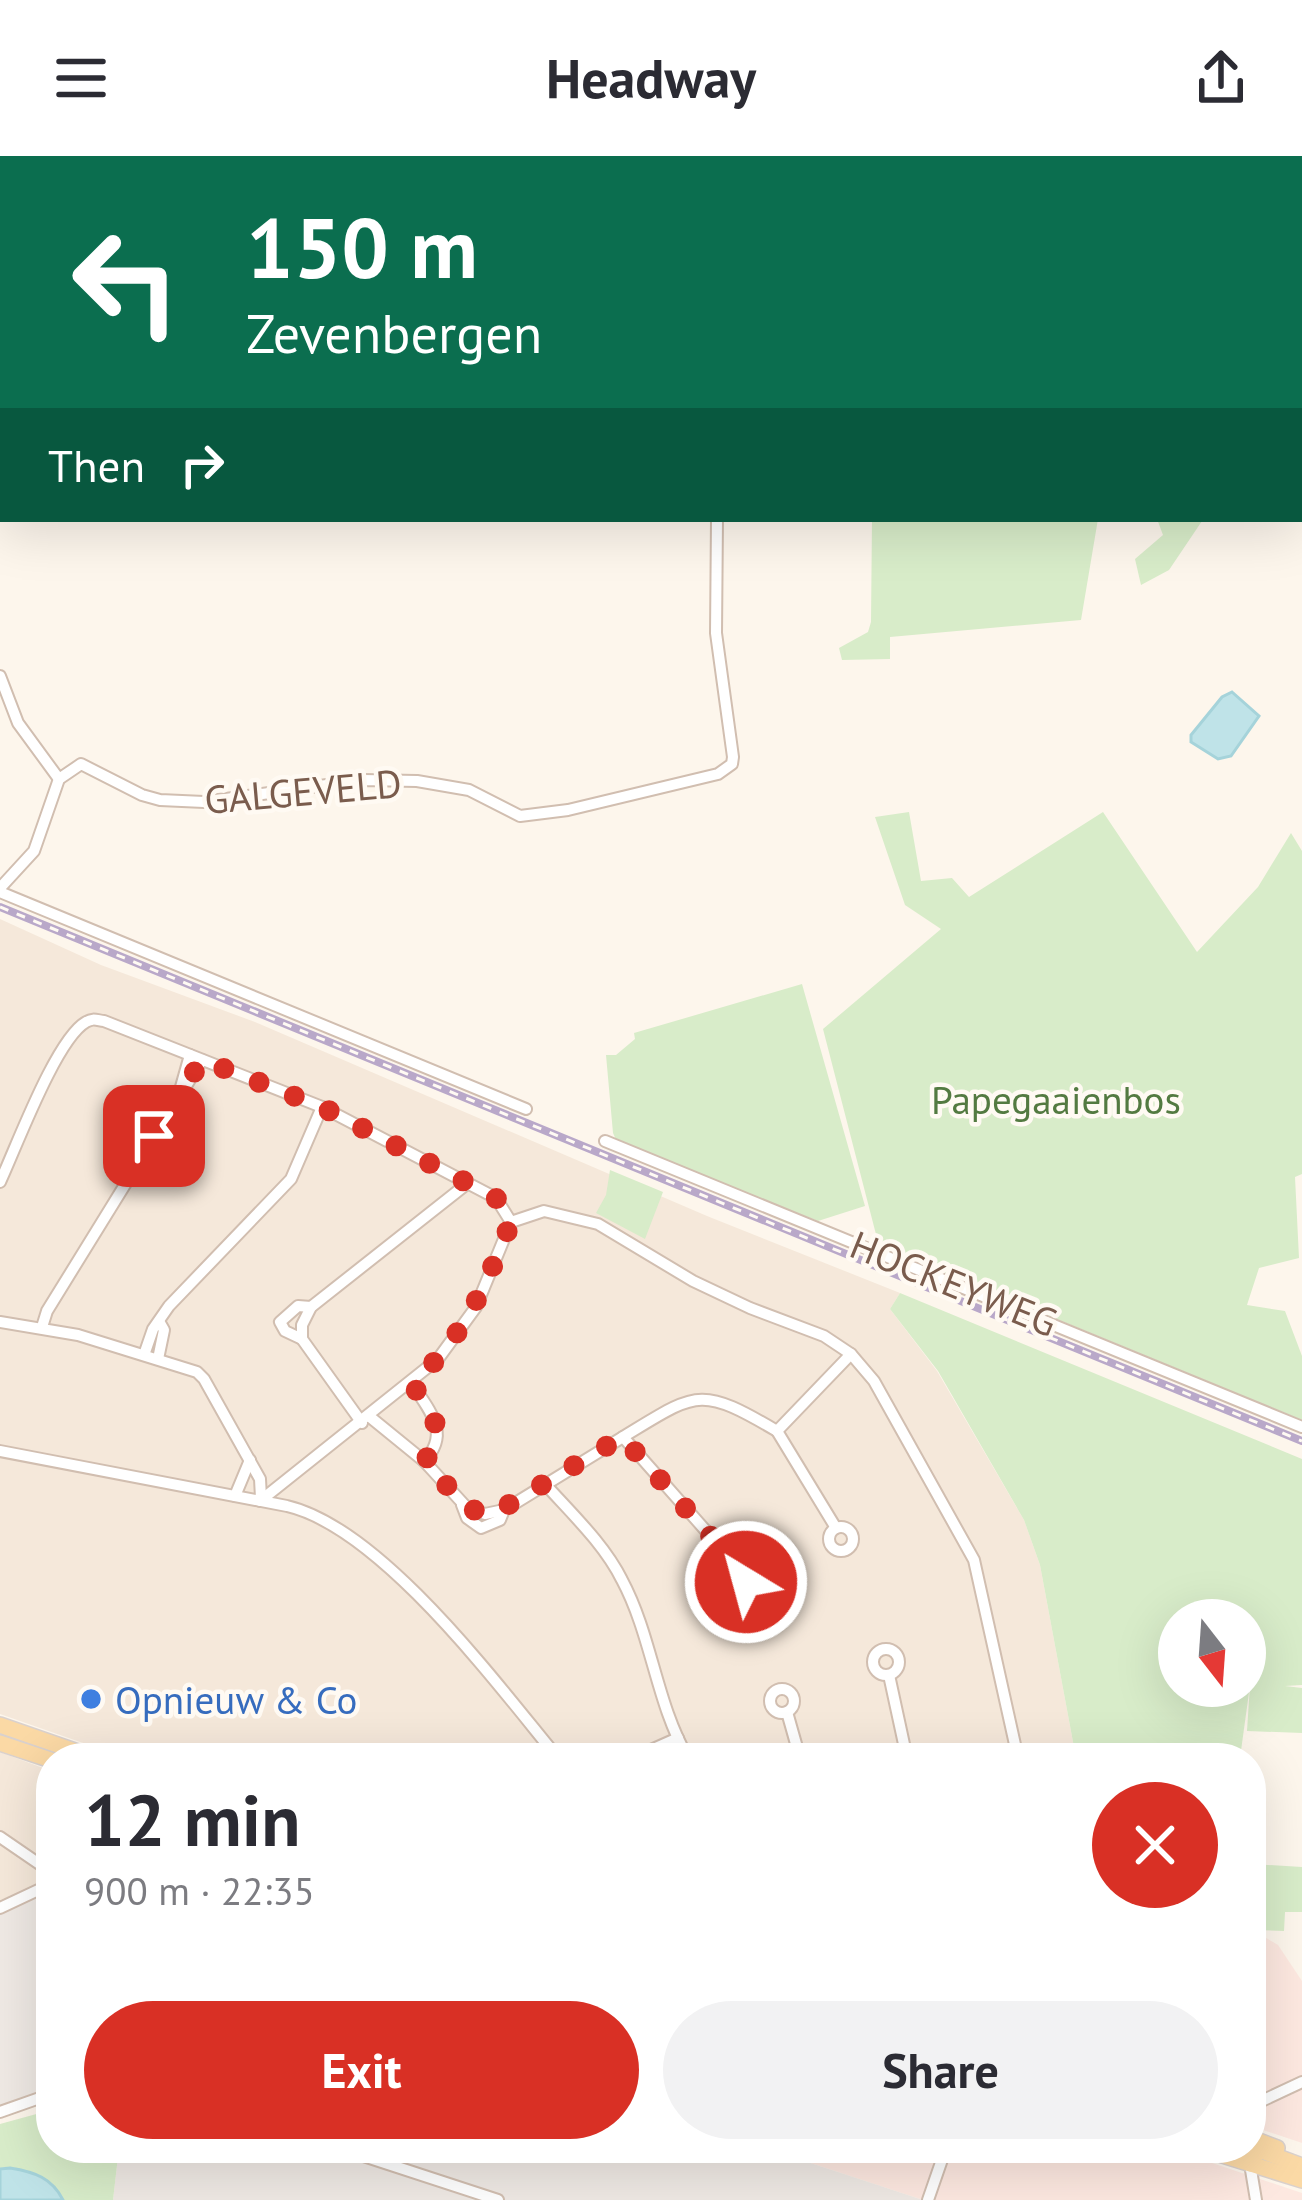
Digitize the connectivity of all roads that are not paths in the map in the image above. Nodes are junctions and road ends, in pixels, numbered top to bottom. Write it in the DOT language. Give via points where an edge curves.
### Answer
graph roads {
  1 [pos="717,522"];
  2 [pos="0,676"];
  3 [pos="58,779"];
  4 [pos="0,890"];
  5 [pos="196,1058"];
  6 [pos="322,1107"];
  7 [pos="526,1109"];
  8 [pos="605,1141"];
  9 [pos="0,1181"];
  10 [pos="468,1183"];
  11 [pos="511,1222"];
  12 [pos="311,1307"];
  13 [pos="0,1322"];
  14 [pos="160,1323"];
  15 [pos="42,1327"];
  16 [pos="302,1339"];
  17 [pos="851,1354"];
  18 [pos="144,1355"];
  19 [pos="158,1359"];
  20 [pos="412,1384"];
  21 [pos="366,1420"];
  22 [pos="1302,1427"];
  23 [pos="777,1431"];
  24 [pos="622,1437"];
  25 [pos="0,1451"];
  26 [pos="250,1460"];
  27 [pos="424,1461"];
  28 [pos="281,1484"];
  29 [pos="545,1484"];
  30 [pos="235,1496"];
  31 [pos="260,1501"];
  32 [pos="292,1507"];
  33 [pos="836,1528"];
  34 [pos="729,1568"];
  35 [pos="889,1675"];
  36 [pos="787,1712"];
  37 [pos="5,1736"];
  38 [pos="678,1738"];
  39 [pos="545,1743"];
  40 [pos="667,1743"];
  41 [pos="680,1743"];
  42 [pos="796,1743"];
  43 [pos="904,1743"];
  44 [pos="1015,1743"];
  45 [pos="36,1744"];
  46 [pos="36,1752"];
  47 [pos="0,1837"];
  48 [pos="36,1862"];
  49 [pos="36,1891"];
  50 [pos="0,1908"];
  51 [pos="1302,2082"];
  52 [pos="36,2099"];
  53 [pos="1266,2100"];
  54 [pos="0,2112"];
  55 [pos="1266,2145"];
  56 [pos="1266,2152"];
  57 [pos="1302,2161"];
  58 [pos="385,2163"];
  59 [pos="941,2163"];
  60 [pos="1247,2163"];
  61 [pos="1250,2164"];
  62 [pos="1302,2180"];
  63 [pos="498,2200"];
  64 [pos="928,2200"];
  65 [pos="1256,2200"];
  1 -- 3 [label="street, GALGEVELD" via="716,632 733,757 718,774 520,816 469,790 417,781 363,780 204,802 151,798 81,764"];
  2 -- 3 [label="street" via="18,723"];
  3 -- 4 [label="street" via="34,851"];
  4 -- 7 [label="street"];
  5 -- 6 [label="street"];
  5 -- 9 [label="street" via="104,1021 81,1025"];
  5 -- 15 [label="street"];
  6 -- 10 [label="street"];
  6 -- 14 [label="street" via="291,1178"];
  8 -- 22 [label="street, HOCKEYWEG"];
  10 -- 11 [label="street" via="496,1198"];
  10 -- 12 [label="street"];
  11 -- 17 [label="street" via="544,1211 598,1224 693,1281"];
  11 -- 20 [label="street" via="463,1328"];
  12 -- 16 [label="street"];
  12 -- 16 [label="street" via="298,1306 280,1322"];
  13 -- 15 [label="street"];
  14 -- 18 [label="street"];
  14 -- 19 [label="street"];
  15 -- 18 [label="street"];
  16 -- 21 [label="street"];
  17 -- 23 [label="street"];
  17 -- 44 [label="street" via="974,1560"];
  18 -- 19 [label="street"];
  19 -- 26 [label="street" via="200,1375"];
  20 -- 21 [label="street"];
  20 -- 27 [label="street" via="439,1433"];
  21 -- 27 [label="street"];
  21 -- 28 [label="street"];
  23 -- 24 [label="street" via="697,1397"];
  23 -- 33 [label="street"];
  24 -- 29 [label="street"];
  24 -- 34 [label="street" via="714,1540"];
  25 -- 30 [label="street"];
  26 -- 30 [label="street"];
  26 -- 31 [label="street" via="263,1486"];
  27 -- 29 [label="street" via="461,1502 484,1514"];
  28 -- 31 [label="street"];
  28 -- 32 [label="street"];
  29 -- 38 [label="street" via="624,1583"];
  30 -- 31 [label="street"];
  31 -- 32 [label="street"];
  32 -- 39 [label="street" via="338,1526 433,1610"];
  35 -- 43 [label="street"];
  36 -- 42 [label="street"];
  37 -- 45 [label="main road"];
  37 -- 46 [label="main road"];
  38 -- 40 [label="street"];
  38 -- 41 [label="street"];
  47 -- 48 [label="street"];
  49 -- 50 [label="street"];
  51 -- 53 [label="street"];
  52 -- 54 [label="street"];
  55 -- 57 [label="main road"];
  56 -- 57 [label="main road"];
  58 -- 63 [label="street"];
  59 -- 64 [label="street"];
  60 -- 61 [label="main road"];
  61 -- 62 [label="main road"];
  61 -- 65 [label="street"];
}
